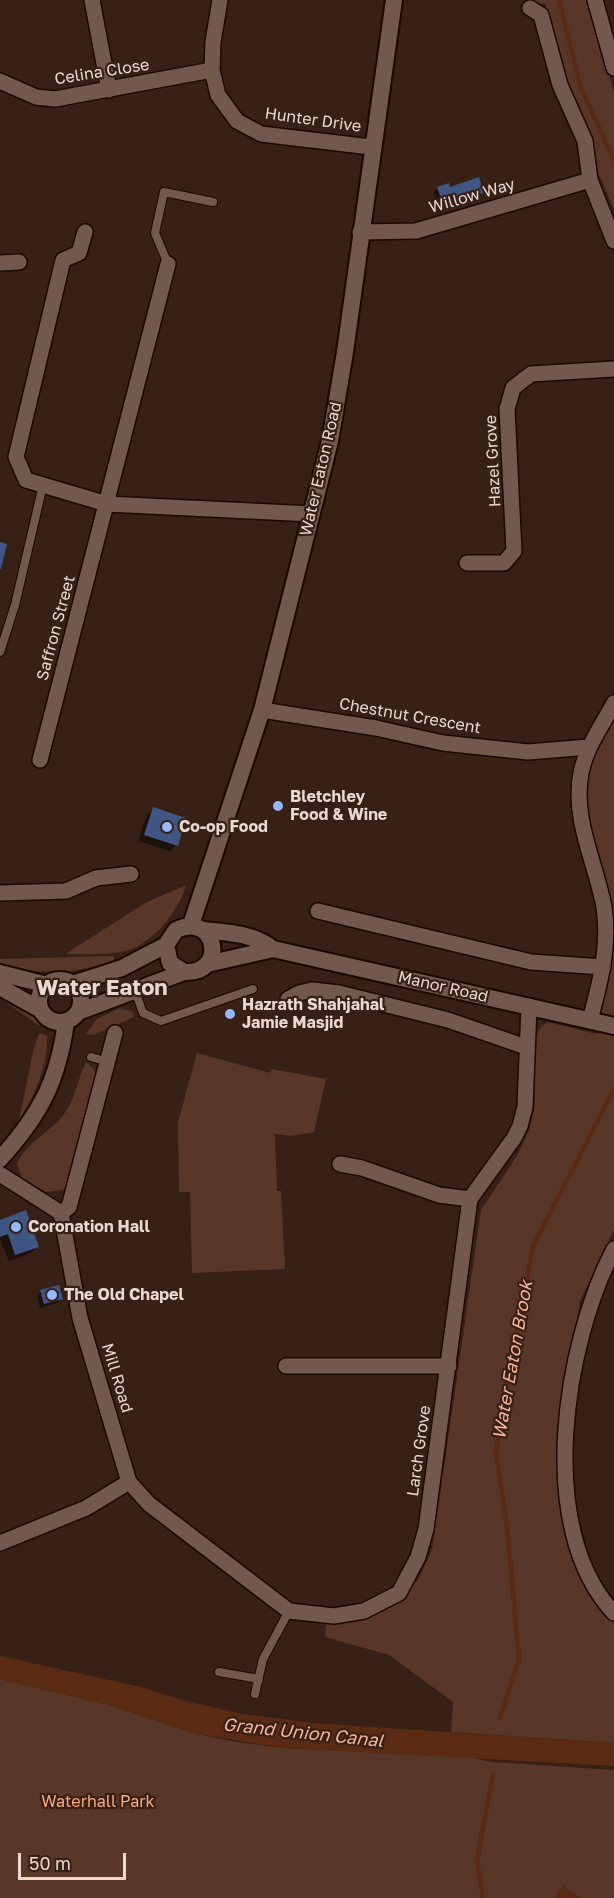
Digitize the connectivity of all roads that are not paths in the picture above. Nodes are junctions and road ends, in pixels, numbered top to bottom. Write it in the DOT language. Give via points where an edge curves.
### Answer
graph roads {
  1 [pos="92,0"];
  2 [pos="220,0"];
  3 [pos="394,0"];
  4 [pos="596,0"];
  5 [pos="530,8"];
  6 [pos="614,68"];
  7 [pos="212,70"];
  8 [pos="0,81"];
  9 [pos="109,90"];
  10 [pos="371,147"];
  11 [pos="590,180"];
  12 [pos="213,202"];
  13 [pos="85,232"];
  14 [pos="360,232"];
  15 [pos="614,241"];
  16 [pos="19,262"];
  17 [pos="0,263"];
  18 [pos="168,264"];
  19 [pos="614,369"];
  20 [pos="43,485"];
  21 [pos="107,504"];
  22 [pos="312,514"];
  23 [pos="467,564"];
  24 [pos="0,652"];
  25 [pos="614,703"];
  26 [pos="262,710"];
  27 [pos="589,747"];
  28 [pos="40,760"];
  29 [pos="131,874"];
  30 [pos="0,893"];
  31 [pos="318,911"];
  32 [pos="197,928"];
  33 [pos="166,945"];
  34 [pos="273,949"];
  35 [pos="207,964"];
  36 [pos="603,968"];
  37 [pos="184,972"];
  38 [pos="0,973"];
  39 [pos="72,984"];
  40 [pos="47,985"];
  41 [pos="0,987"];
  42 [pos="253,989"];
  43 [pos="135,991"];
  44 [pos="288,999"];
  45 [pos="529,1006"];
  46 [pos="41,1010"];
  47 [pos="72,1017"];
  48 [pos="590,1020"];
  49 [pos="614,1026"];
  50 [pos="115,1033"];
  51 [pos="526,1047"];
  52 [pos="91,1057"];
  53 [pos="108,1062"];
  54 [pos="0,1159"];
  55 [pos="340,1164"];
  56 [pos="0,1174"];
  57 [pos="470,1199"];
  58 [pos="61,1213"];
  59 [pos="613,1255"];
  60 [pos="286,1366"];
  61 [pos="449,1366"];
  62 [pos="129,1482"];
  63 [pos="0,1543"];
  64 [pos="612,1607"];
  65 [pos="289,1611"];
  66 [pos="219,1672"];
  67 [pos="259,1678"];
  68 [pos="255,1694"];
  1 -- 9 [label="street"];
  2 -- 7 [label="street, Hunter Drive"];
  3 -- 10 [label="street, Water Eaton Road"];
  4 -- 6 [label="street"];
  5 -- 11 [label="street" via="542,15 560,86 585,141"];
  7 -- 9 [label="street, Celina Close"];
  7 -- 10 [label="street, Hunter Drive" via="218,95 237,121 261,134"];
  8 -- 9 [label="street, Celina Close" via="36,97 55,99"];
  10 -- 14 [label="street, Water Eaton Road"];
  11 -- 14 [label="street, Willow Way" via="416,231"];
  11 -- 15 [label="street"];
  12 -- 18 [label="lane" via="164,192 155,233"];
  13 -- 20 [label="street" via="79,253 63,260 16,457 26,480"];
  14 -- 22 [label="street, Water Eaton Road" via="338,398"];
  16 -- 17 [label="street"];
  18 -- 21 [label="street, Saffron Street"];
  19 -- 23 [label="street, Hazel Grove" via="531,374 513,388 507,409 514,551 504,563"];
  20 -- 21 [label="street"];
  20 -- 24 [label="lane"];
  21 -- 22 [label="street"];
  21 -- 28 [label="street, Saffron Street"];
  22 -- 26 [label="street, Water Eaton Road"];
  25 -- 27 [label="street"];
  26 -- 27 [label="street, Chestnut Crescent" via="443,743 528,752"];
  26 -- 32 [label="street, Water Eaton Road"];
  27 -- 36 [label="street" via="581,770 579,800 604,908"];
  29 -- 30 [label="street" via="96,878 66,891"];
  31 -- 36 [label="street" via="531,962"];
  32 -- 33 [label="street" via="176,930"];
  32 -- 34 [label="street, Manor Road" via="258,939"];
  32 -- 35 [label="street" via="208,935 213,947"];
  33 -- 37 [label="street" via="170,963"];
  33 -- 39 [label="street" via="122,968"];
  34 -- 35 [label="street, Manor Road"];
  34 -- 45 [label="street, Manor Road"];
  35 -- 37 [label="street" via="200,970"];
  36 -- 48 [label="street"];
  37 -- 43 [label="street"];
  38 -- 40 [label="street"];
  39 -- 40 [label="street" via="59,980"];
  39 -- 47 [label="street" via="81,1000"];
  40 -- 46 [label="street" via="40,995"];
  41 -- 46 [label="street"];
  42 -- 43 [label="lane" via="160,1021 143,1012"];
  43 -- 47 [label="street"];
  44 -- 51 [label="street" via="312,990 339,993 448,1020"];
  45 -- 48 [label="street, Manor Road"];
  45 -- 51 [label="street, Larch Grove"];
  46 -- 47 [label="street" via="48,1019"];
  47 -- 54 [label="street" via="47,1097"];
  48 -- 49 [label="street, Manor Road"];
  50 -- 53 [label="street"];
  51 -- 57 [label="street, Larch Grove" via="525,1107 520,1125"];
  52 -- 53 [label="lane"];
  53 -- 58 [label="street" via="69,1207"];
  55 -- 57 [label="street" via="439,1195"];
  56 -- 58 [label="street"];
  57 -- 61 [label="street, Larch Grove"];
  58 -- 62 [label="street, Mill Road" via="81,1318"];
  59 -- 64 [label="street" via="588,1311 572,1383 565,1442 566,1500 572,1535 589,1576"];
  60 -- 61 [label="street"];
  61 -- 65 [label="street, Larch Grove" via="426,1529 418,1557 399,1593 364,1611 334,1616"];
  62 -- 63 [label="street" via="86,1508"];
  62 -- 65 [label="street" via="149,1504"];
  65 -- 67 [label="lane" via="263,1659"];
  66 -- 67 [label="lane"];
  67 -- 68 [label="lane"];
}
